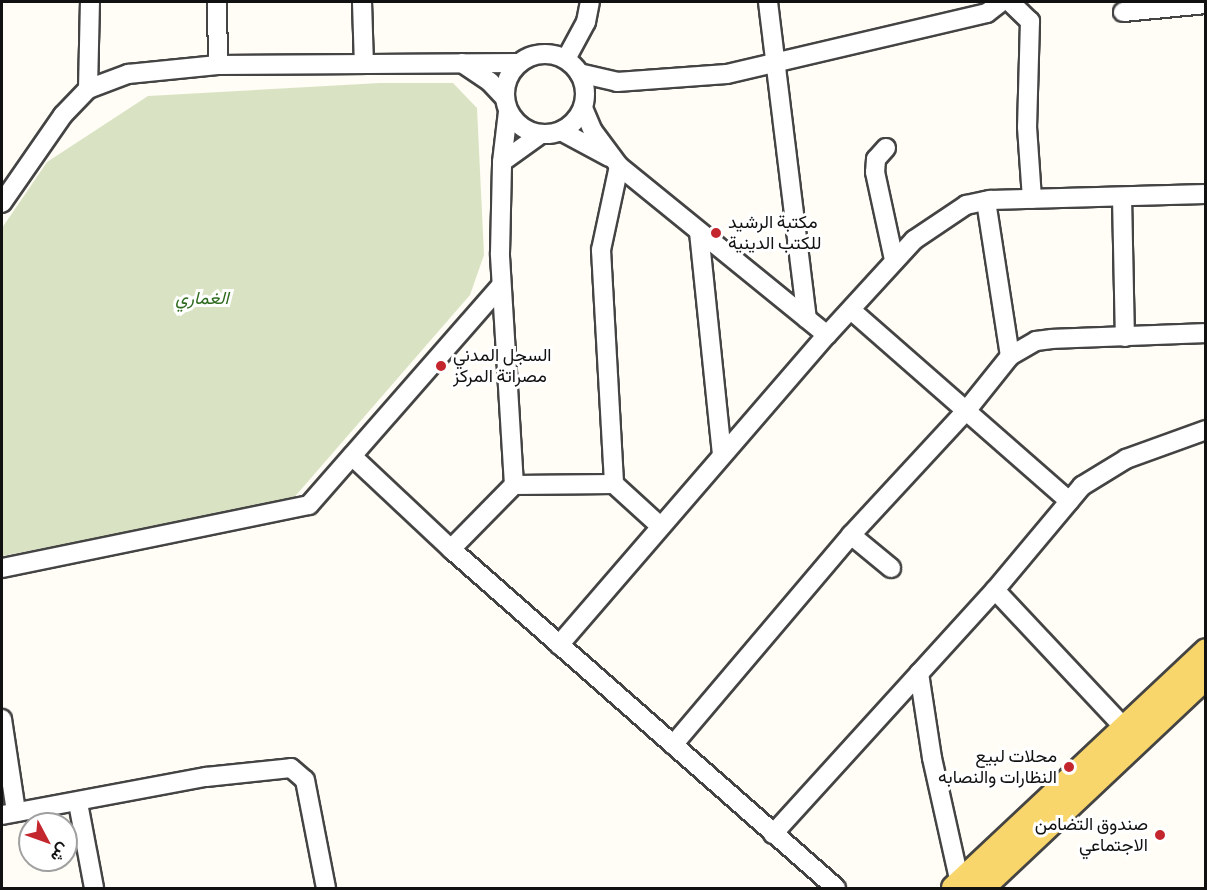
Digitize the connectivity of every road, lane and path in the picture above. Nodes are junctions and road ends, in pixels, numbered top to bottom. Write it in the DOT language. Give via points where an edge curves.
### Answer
graph roads {
  1 [pos="90,2"];
  2 [pos="217,2"];
  3 [pos="362,2"];
  4 [pos="590,2"];
  5 [pos="768,2"];
  6 [pos="1001,2"];
  7 [pos="1010,2"];
  8 [pos="1206,4"];
  9 [pos="1123,12"];
  10 [pos="566,59"];
  11 [pos="462,63"];
  12 [pos="519,63"];
  13 [pos="364,64"];
  14 [pos="775,64"];
  15 [pos="218,65"];
  16 [pos="579,74"];
  17 [pos="617,82"];
  18 [pos="88,89"];
  19 [pos="584,102"];
  20 [pos="506,105"];
  21 [pos="561,131"];
  22 [pos="541,134"];
  23 [pos="886,148"];
  24 [pos="502,162"];
  25 [pos="616,162"];
  26 [pos="1206,194"];
  27 [pos="1122,197"];
  28 [pos="1032,199"];
  29 [pos="986,201"];
  30 [pos="2,203"];
  31 [pos="699,232"];
  32 [pos="894,260"];
  33 [pos="501,286"];
  34 [pos="851,310"];
  35 [pos="807,319"];
  36 [pos="1206,333"];
  37 [pos="826,335"];
  38 [pos="1125,337"];
  39 [pos="1010,356"];
  40 [pos="966,411"];
  41 [pos="1206,430"];
  42 [pos="722,454"];
  43 [pos="352,456"];
  44 [pos="514,484"];
  45 [pos="614,484"];
  46 [pos="1069,501"];
  47 [pos="659,525"];
  48 [pos="851,535"];
  49 [pos="450,549"];
  50 [pos="2,568"];
  51 [pos="891,568"];
  52 [pos="995,590"];
  53 [pos="559,645"];
  54 [pos="1206,651"];
  55 [pos="919,673"];
  56 [pos="1206,677"];
  57 [pos="1206,699"];
  58 [pos="2,718"];
  59 [pos="1163,718"];
  60 [pos="1131,734"];
  61 [pos="674,745"];
  62 [pos="4,749"];
  63 [pos="78,803"];
  64 [pos="9,813"];
  65 [pos="773,834"];
  66 [pos="965,887"];
  67 [pos="94,888"];
  68 [pos="326,888"];
  69 [pos="836,888"];
  1 -- 18 [label="street"];
  2 -- 15 [label="street"];
  3 -- 13 [label="street"];
  4 -- 10 [label="street" via="586,22"];
  5 -- 14 [label="street"];
  6 -- 14 [label="street" via="987,13"];
  7 -- 28 [label="street" via="1030,21 1028,127"];
  8 -- 9 [label="street"];
  10 -- 12 [label="street" via="542,53"];
  10 -- 16 [label="street"];
  11 -- 12 [label="street"];
  11 -- 13 [label="street"];
  11 -- 20 [label="street" via="490,82"];
  12 -- 20 [label="street" via="505,85"];
  13 -- 15 [label="street"];
  14 -- 17 [label="street" via="687,79"];
  14 -- 35 [label="street"];
  15 -- 18 [label="street" via="128,74"];
  16 -- 17 [label="street"];
  16 -- 19 [label="street"];
  17 -- 19 [label="street"];
  18 -- 30 [label="street" via="63,114"];
  19 -- 21 [label="street"];
  19 -- 25 [label="street"];
  20 -- 22 [label="street" via="528,131"];
  20 -- 24 [label="street"];
  21 -- 22 [label="street"];
  21 -- 25 [label="street"];
  22 -- 24 [label="street"];
  23 -- 32 [label="street" via="876,159 875,172"];
  24 -- 33 [label="street"];
  25 -- 31 [label="street"];
  25 -- 45 [label="street" via="601,250"];
  26 -- 27 [label="street"];
  27 -- 28 [label="street"];
  27 -- 38 [label="street"];
  28 -- 29 [label="street"];
  29 -- 32 [label="street" via="966,204 944,216"];
  29 -- 39 [label="street"];
  31 -- 35 [label="street"];
  31 -- 42 [label="street"];
  32 -- 34 [label="street"];
  33 -- 43 [label="street"];
  33 -- 44 [label="street"];
  34 -- 37 [label="street"];
  34 -- 40 [label="street"];
  35 -- 37 [label="street"];
  36 -- 38 [label="street"];
  37 -- 42 [label="street"];
  38 -- 39 [label="street" via="1036,341"];
  39 -- 40 [label="street"];
  40 -- 46 [label="street"];
  40 -- 48 [label="street"];
  41 -- 46 [label="street" via="1118,463 1082,486"];
  42 -- 47 [label="street"];
  43 -- 49 [label="street"];
  43 -- 50 [label="street" via="309,506"];
  44 -- 45 [label="street"];
  44 -- 49 [label="street"];
  45 -- 47 [label="street"];
  46 -- 52 [label="street"];
  47 -- 53 [label="street"];
  48 -- 51 [label="street"];
  48 -- 61 [label="street"];
  49 -- 53 [label="street"];
  52 -- 55 [label="street"];
  52 -- 60 [label="street"];
  53 -- 61 [label="street"];
  54 -- 60 [label="main road"];
  55 -- 65 [label="street"];
  55 -- 66 [label="street" via="932,758"];
  56 -- 59 [label="main road"];
  57 -- 59 [label="main road"];
  58 -- 62 [label="street"];
  59 -- 60 [label="main road"];
  60 -- 66 [label="main road"];
  61 -- 65 [label="street"];
  62 -- 64 [label="street"];
  63 -- 64 [label="street"];
  63 -- 67 [label="street"];
  63 -- 68 [label="street" via="206,777 291,768 305,780"];
  65 -- 69 [label="street"];
}
